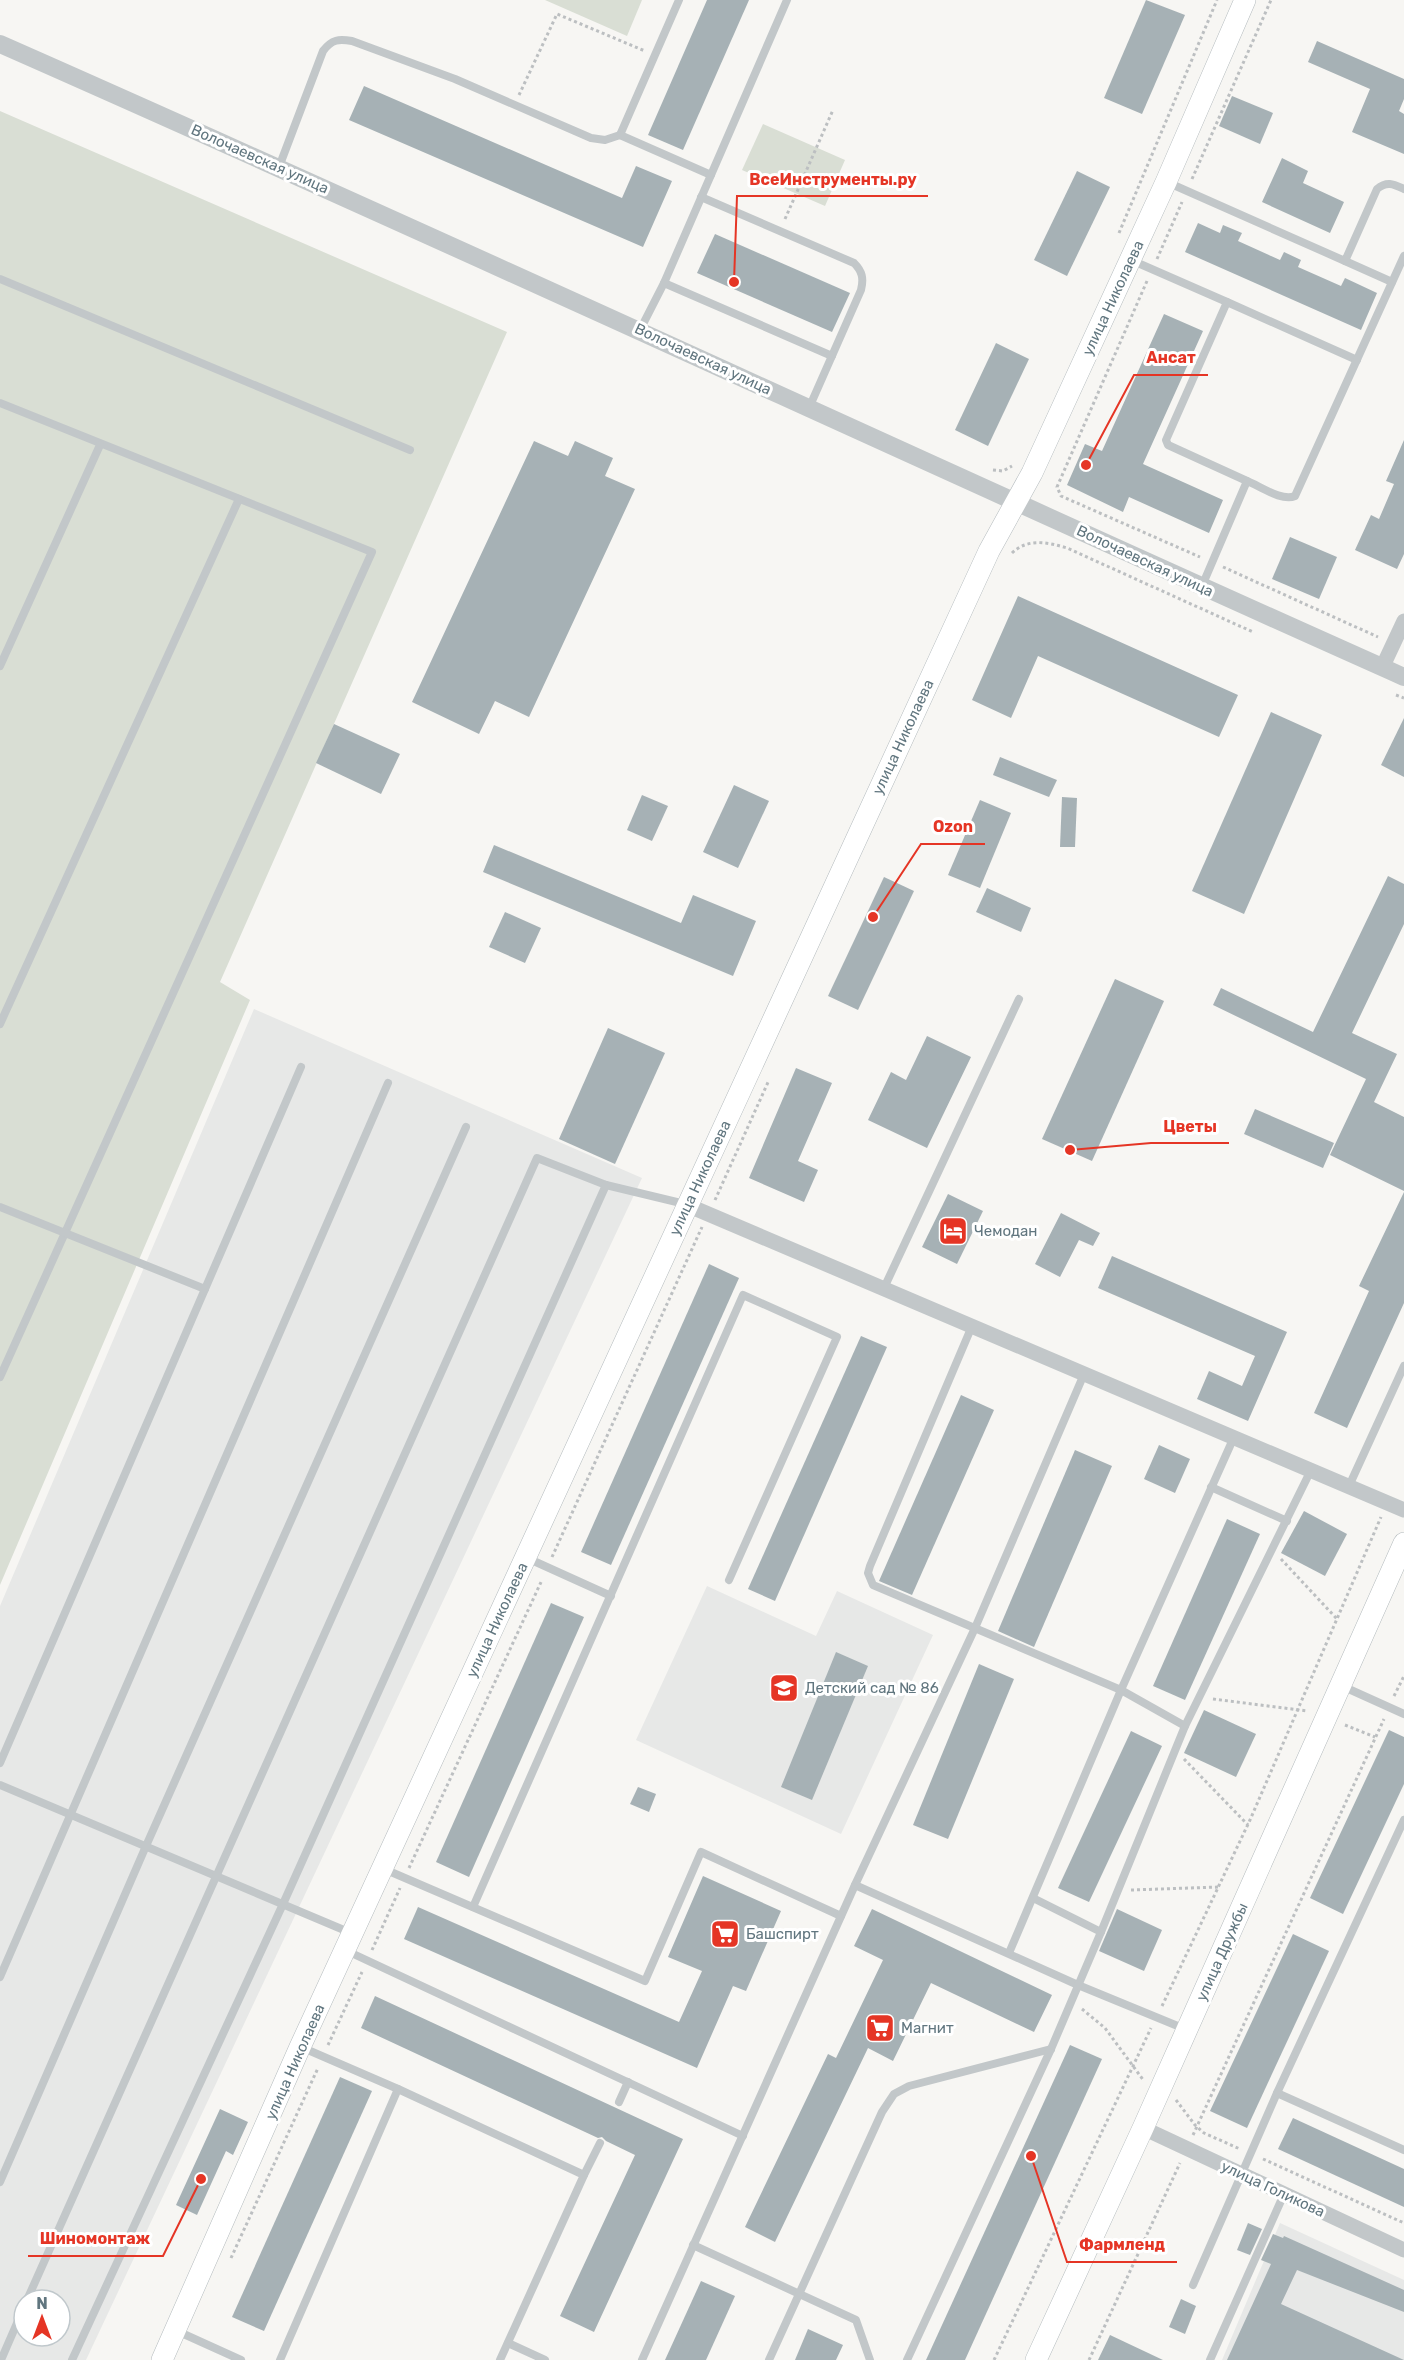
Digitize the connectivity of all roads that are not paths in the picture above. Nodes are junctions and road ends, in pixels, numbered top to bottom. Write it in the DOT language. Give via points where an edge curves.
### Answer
graph roads {
  1 [pos="679,0"];
  2 [pos="788,0"];
  3 [pos="1245,0"];
  4 [pos="0,44"];
  5 [pos="620,135"];
  6 [pos="279,167"];
  7 [pos="711,175"];
  8 [pos="1166,182"];
  9 [pos="1404,189"];
  10 [pos="701,197"];
  11 [pos="1404,256"];
  12 [pos="1130,260"];
  13 [pos="1345,261"];
  14 [pos="0,279"];
  15 [pos="1392,282"];
  16 [pos="664,283"];
  17 [pos="1227,302"];
  18 [pos="640,331"];
  19 [pos="832,356"];
  20 [pos="1357,360"];
  21 [pos="0,404"];
  22 [pos="809,408"];
  23 [pos="100,445"];
  24 [pos="410,450"];
  25 [pos="1247,481"];
  26 [pos="239,498"];
  27 [pos="1016,504"];
  28 [pos="1201,587"];
  29 [pos="1404,621"];
  30 [pos="0,666"];
  31 [pos="1382,668"];
  32 [pos="1404,677"];
  33 [pos="1019,999"];
  34 [pos="0,1024"];
  35 [pos="301,1067"];
  36 [pos="388,1083"];
  37 [pos="466,1127"];
  38 [pos="606,1185"];
  39 [pos="687,1205"];
  40 [pos="0,1207"];
  41 [pos="65,1233"];
  42 [pos="884,1288"];
  43 [pos="205,1289"];
  44 [pos="972,1326"];
  45 [pos="1404,1366"];
  46 [pos="1084,1374"];
  47 [pos="0,1377"];
  48 [pos="1234,1437"];
  49 [pos="1311,1470"];
  50 [pos="1349,1486"];
  51 [pos="1211,1487"];
  52 [pos="1404,1510"];
  53 [pos="1287,1521"];
  54 [pos="1404,1543"];
  55 [pos="525,1557"];
  56 [pos="729,1580"];
  57 [pos="611,1596"];
  58 [pos="975,1628"];
  59 [pos="1342,1686"];
  60 [pos="1121,1690"];
  61 [pos="1404,1714"];
  62 [pos="1185,1726"];
  63 [pos="0,1764"];
  64 [pos="0,1785"];
  65 [pos="71,1815"];
  66 [pos="1404,1820"];
  67 [pos="146,1846"];
  68 [pos="383,1868"];
  69 [pos="216,1876"];
  70 [pos="855,1885"];
  71 [pos="1033,1898"];
  72 [pos="283,1904"];
  73 [pos="473,1907"];
  74 [pos="841,1916"];
  75 [pos="1101,1932"];
  76 [pos="349,1942"];
  77 [pos="1009,1953"];
  78 [pos="0,1977"];
  79 [pos="1078,1986"];
  80 [pos="1187,2030"];
  81 [pos="300,2047"];
  82 [pos="1051,2049"];
  83 [pos="628,2082"];
  84 [pos="398,2089"];
  85 [pos="1277,2093"];
  86 [pos="619,2102"];
  87 [pos="1143,2128"];
  88 [pos="742,2136"];
  89 [pos="600,2143"];
  90 [pos="1404,2150"];
  91 [pos="585,2175"];
  92 [pos="1241,2175"];
  93 [pos="0,2182"];
  94 [pos="1284,2194"];
  95 [pos="693,2245"];
  96 [pos="1404,2250"];
  97 [pos="1193,2285"];
  98 [pos="32,2288"];
  99 [pos="799,2294"];
  100 [pos="175,2331"];
  101 [pos="12,2334"];
  102 [pos="508,2343"];
  103 [pos="0,2360"];
  104 [pos="72,2360"];
  105 [pos="162,2360"];
  106 [pos="241,2360"];
  107 [pos="280,2360"];
  108 [pos="500,2360"];
  109 [pos="544,2360"];
  110 [pos="642,2360"];
  111 [pos="769,2360"];
  112 [pos="870,2360"];
  113 [pos="908,2360"];
  114 [pos="1036,2360"];
  115 [pos="1210,2360"];
  1 -- 5 [label="lane"];
  2 -- 7 [label="lane"];
  3 -- 8 [label="main road, улица Николаева"];
  4 -- 6 [label="street, Волочаевская улица"];
  5 -- 6 [label="lane" via="605,140 591,138 455,79 340,39 323,51"];
  5 -- 7 [label="lane"];
  6 -- 18 [label="street, Волочаевская улица"];
  7 -- 10 [label="lane"];
  8 -- 12 [label="main road, улица Николаева"];
  8 -- 13 [label="lane"];
  9 -- 13 [label="lane" via="1391,183 1377,189"];
  10 -- 16 [label="lane"];
  10 -- 19 [label="lane" via="854,263 862,275 861,290"];
  11 -- 15 [label="lane"];
  12 -- 17 [label="lane"];
  12 -- 27 [label="main road, улица Николаева"];
  13 -- 15 [label="lane"];
  14 -- 24 [label="lane"];
  15 -- 20 [label="lane"];
  16 -- 18 [label="lane"];
  16 -- 19 [label="lane"];
  17 -- 20 [label="lane"];
  17 -- 25 [label="lane" via="1166,440 1168,446"];
  18 -- 22 [label="street, Волочаевская улица"];
  19 -- 22 [label="lane"];
  20 -- 25 [label="lane" via="1295,496 1283,497"];
  21 -- 23 [label="lane"];
  22 -- 27 [label="street, Волочаевская улица"];
  23 -- 26 [label="lane"];
  23 -- 30 [label="lane"];
  25 -- 28 [label="lane"];
  26 -- 34 [label="lane"];
  26 -- 41 [label="lane" via="372,552"];
  27 -- 28 [label="street, Волочаевская улица"];
  27 -- 39 [label="main road, улица Николаева" via="989,551"];
  28 -- 31 [label="street, Волочаевская улица"];
  29 -- 31 [label="street"];
  31 -- 32 [label="street, Волочаевская улица"];
  33 -- 42 [label="lane"];
  35 -- 43 [label="lane"];
  36 -- 65 [label="lane"];
  37 -- 67 [label="lane"];
  38 -- 39 [label="lane"];
  38 -- 69 [label="lane" via="537,1158"];
  38 -- 72 [label="lane"];
  39 -- 42 [label="street"];
  39 -- 55 [label="main road, улица Николаева"];
  40 -- 41 [label="lane"];
  41 -- 43 [label="lane"];
  41 -- 47 [label="lane"];
  42 -- 44 [label="street"];
  43 -- 63 [label="lane"];
  44 -- 46 [label="street"];
  44 -- 58 [label="lane" via="868,1573 873,1585"];
  45 -- 50 [label="lane"];
  46 -- 48 [label="street"];
  46 -- 58 [label="lane"];
  48 -- 49 [label="street"];
  48 -- 51 [label="lane"];
  49 -- 50 [label="street"];
  49 -- 53 [label="lane"];
  50 -- 52 [label="street"];
  51 -- 53 [label="lane"];
  51 -- 60 [label="lane"];
  53 -- 62 [label="lane"];
  54 -- 59 [label="main road, улица Дружбы"];
  55 -- 57 [label="lane"];
  55 -- 68 [label="main road, улица Николаева"];
  56 -- 57 [label="lane" via="837,1337 744,1295"];
  57 -- 73 [label="lane"];
  58 -- 60 [label="lane"];
  58 -- 70 [label="lane"];
  59 -- 61 [label="lane"];
  59 -- 80 [label="main road, улица Дружбы"];
  60 -- 62 [label="lane"];
  60 -- 71 [label="lane"];
  62 -- 75 [label="lane"];
  64 -- 65 [label="lane"];
  65 -- 67 [label="lane"];
  65 -- 78 [label="lane"];
  66 -- 85 [label="lane"];
  67 -- 69 [label="lane"];
  67 -- 93 [label="lane"];
  68 -- 73 [label="lane"];
  68 -- 76 [label="main road, улица Николаева"];
  69 -- 72 [label="lane"];
  69 -- 98 [label="lane"];
  70 -- 74 [label="lane"];
  70 -- 77 [label="lane"];
  71 -- 75 [label="lane"];
  71 -- 77 [label="lane"];
  72 -- 76 [label="lane"];
  72 -- 104 [label="lane"];
  73 -- 74 [label="lane" via="645,1981 701,1852"];
  74 -- 88 [label="lane"];
  75 -- 79 [label="lane"];
  76 -- 81 [label="main road, улица Николаева"];
  76 -- 83 [label="lane" via="367,1960"];
  77 -- 79 [label="lane"];
  79 -- 80 [label="lane"];
  79 -- 82 [label="lane"];
  80 -- 87 [label="main road, улица Дружбы"];
  81 -- 84 [label="lane"];
  81 -- 100 [label="main road, улица Николаева"];
  82 -- 99 [label="lane" via="909,2086 894,2094 882,2112"];
  82 -- 113 [label="lane"];
  83 -- 86 [label="lane"];
  83 -- 88 [label="lane"];
  84 -- 91 [label="lane"];
  84 -- 107 [label="lane"];
  85 -- 90 [label="lane"];
  85 -- 92 [label="lane"];
  87 -- 92 [label="street, улица Голикова"];
  87 -- 114 [label="main road, улица Дружбы"];
  88 -- 95 [label="lane"];
  89 -- 91 [label="lane"];
  91 -- 102 [label="lane"];
  92 -- 94 [label="street, улица Голикова"];
  92 -- 97 [label="lane"];
  94 -- 96 [label="street, улица Голикова"];
  94 -- 115 [label="lane"];
  95 -- 99 [label="lane"];
  95 -- 110 [label="lane"];
  99 -- 111 [label="lane"];
  99 -- 112 [label="lane" via="856,2319"];
  100 -- 105 [label="main road, улица Николаева"];
  100 -- 106 [label="lane"];
  101 -- 103 [label="lane"];
  102 -- 108 [label="lane"];
  102 -- 109 [label="lane"];
}
